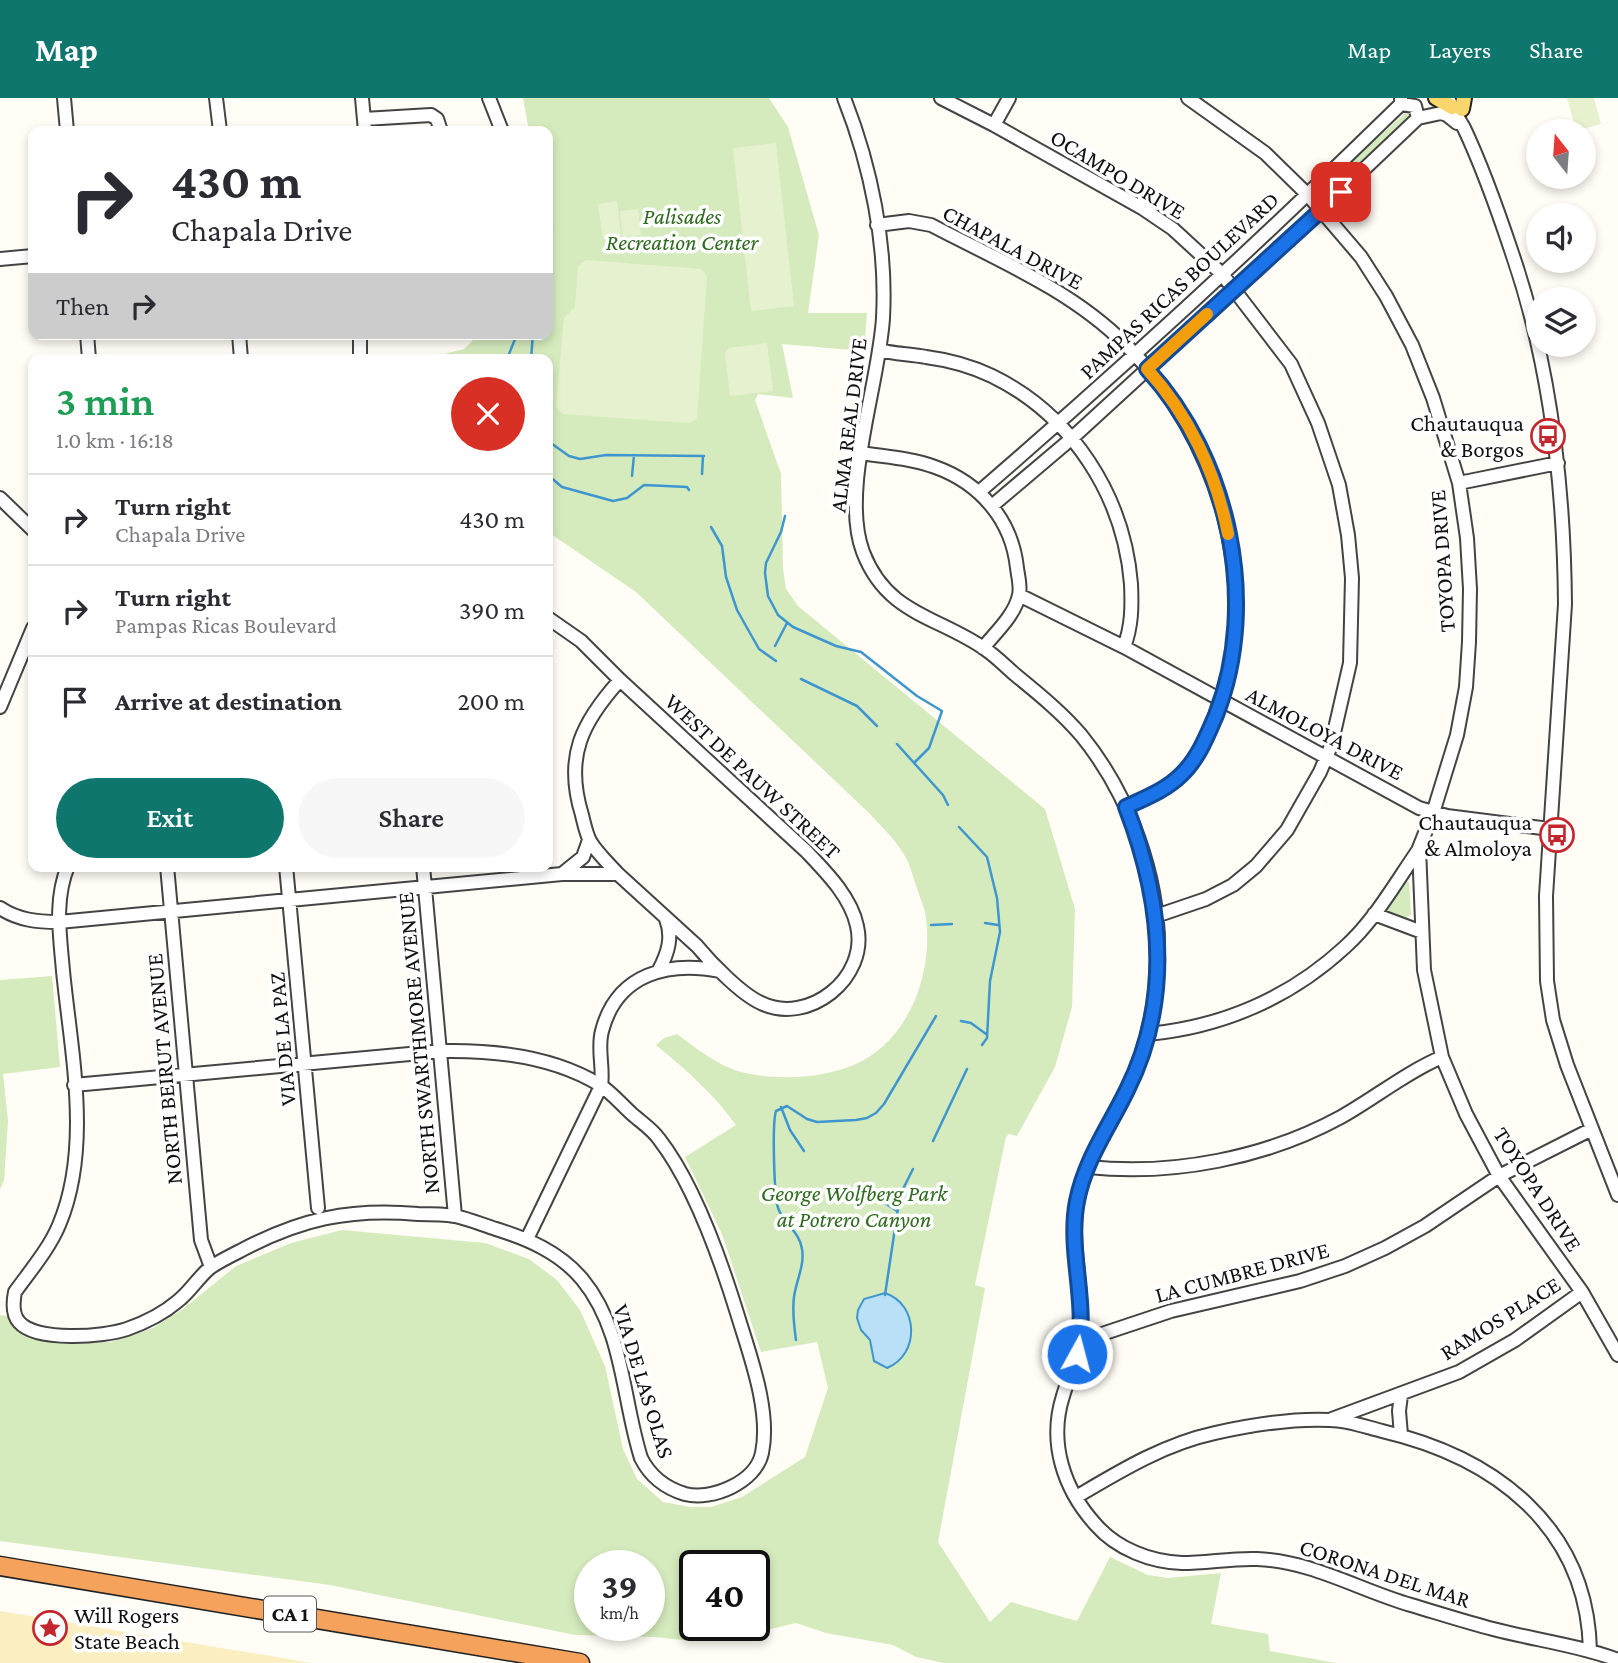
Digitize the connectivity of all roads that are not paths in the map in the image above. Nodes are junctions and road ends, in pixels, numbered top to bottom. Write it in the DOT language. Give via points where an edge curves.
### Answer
graph roads {
  1 [pos="64,98"];
  2 [pos="216,98"];
  3 [pos="362,98"];
  4 [pos="489,98"];
  5 [pos="844,98"];
  6 [pos="941,98"];
  7 [pos="1009,98"];
  8 [pos="1188,98"];
  9 [pos="1436,98"];
  10 [pos="1401,101"];
  11 [pos="1457,102"];
  12 [pos="1418,118"];
  13 [pos="364,125"];
  14 [pos="994,125"];
  15 [pos="67,126"];
  16 [pos="219,126"];
  17 [pos="440,126"];
  18 [pos="500,126"];
  19 [pos="1464,130"];
  20 [pos="1308,195"];
  21 [pos="1321,210"];
  22 [pos="877,225"];
  23 [pos="28,256"];
  24 [pos="0,259"];
  25 [pos="1222,274"];
  26 [pos="1234,289"];
  27 [pos="879,350"];
  28 [pos="1135,355"];
  29 [pos="1147,369"];
  30 [pos="1059,423"];
  31 [pos="1071,439"];
  32 [pos="861,453"];
  33 [pos="1558,463"];
  34 [pos="1459,483"];
  35 [pos="979,492"];
  36 [pos="0,498"];
  37 [pos="993,505"];
  38 [pos="28,525"];
  39 [pos="1019,595"];
  40 [pos="553,622"];
  41 [pos="28,640"];
  42 [pos="1124,646"];
  43 [pos="983,648"];
  44 [pos="620,680"];
  45 [pos="1221,701"];
  46 [pos="0,707"];
  47 [pos="1326,757"];
  48 [pos="1126,807"];
  49 [pos="1433,813"];
  50 [pos="1550,829"];
  51 [pos="589,840"];
  52 [pos="1419,848"];
  53 [pos="66,872"];
  54 [pos="168,872"];
  55 [pos="287,872"];
  56 [pos="424,872"];
  57 [pos="562,874"];
  58 [pos="618,874"];
  59 [pos="425,888"];
  60 [pos="289,900"];
  61 [pos="0,908"];
  62 [pos="171,910"];
  63 [pos="1374,914"];
  64 [pos="1156,916"];
  65 [pos="666,918"];
  66 [pos="59,922"];
  67 [pos="1422,932"];
  68 [pos="661,967"];
  69 [pos="720,971"];
  70 [pos="1148,1034"];
  71 [pos="442,1051"];
  72 [pos="1442,1057"];
  73 [pos="306,1065"];
  74 [pos="185,1076"];
  75 [pos="74,1085"];
  76 [pos="601,1086"];
  77 [pos="1590,1130"];
  78 [pos="1088,1167"];
  79 [pos="1499,1176"];
  80 [pos="1618,1195"];
  81 [pos="318,1208"];
  82 [pos="455,1216"];
  83 [pos="527,1239"];
  84 [pos="211,1267"];
  85 [pos="1582,1292"];
  86 [pos="1081,1338"];
  87 [pos="1618,1355"];
  88 [pos="1401,1395"];
  89 [pos="1332,1419"];
  90 [pos="1401,1435"];
  91 [pos="1076,1497"];
  92 [pos="0,1566"];
  93 [pos="1590,1650"];
  94 [pos="1618,1660"];
  95 [pos="580,1663"];
  1 -- 15 [label="street"];
  2 -- 16 [label="street"];
  3 -- 13 [label="street"];
  4 -- 18 [label="street"];
  5 -- 22 [label="street, ALMA REAL DRIVE" via="861,145"];
  6 -- 14 [label="street, OCAMPO DRIVE"];
  7 -- 14 [label="street"];
  8 -- 20 [label="street, TOYOPA DRIVE" via="1265,153"];
  9 -- 11 [label="main road"];
  10 -- 12 [label="street, PAMPAS RICAS BOULEVARD" via="1415,106"];
  10 -- 20 [label="street, PAMPAS RICAS BOULEVARD"];
  11 -- 19 [label="street"];
  12 -- 19 [label="street" via="1441,113"];
  12 -- 21 [label="street, PAMPAS RICAS BOULEVARD"];
  13 -- 17 [label="street" via="431,115"];
  14 -- 25 [label="street, OCAMPO DRIVE" via="1142,208 1173,229"];
  19 -- 33 [label="street" via="1529,308 1545,374"];
  20 -- 21 [label="street, TOYOPA DRIVE"];
  20 -- 25 [label="street, PAMPAS RICAS BOULEVARD"];
  21 -- 26 [label="street, PAMPAS RICAS BOULEVARD"];
  21 -- 34 [label="street, TOYOPA DRIVE" via="1361,257 1412,345"];
  22 -- 27 [label="street, ALMA REAL DRIVE" via="883,319"];
  22 -- 28 [label="street, CHAPALA DRIVE" via="916,221 931,225 1083,307"];
  23 -- 24 [label="street"];
  25 -- 26 [label="street, OCAMPO DRIVE"];
  25 -- 28 [label="street, PAMPAS RICAS BOULEVARD"];
  26 -- 29 [label="street, PAMPAS RICAS BOULEVARD"];
  26 -- 47 [label="street, OCAMPO DRIVE" via="1291,364 1318,422 1339,485 1348,535 1353,615 1350,663"];
  27 -- 30 [label="street" via="945,360 991,376 1019,391"];
  27 -- 32 [label="street, ALMA REAL DRIVE"];
  28 -- 29 [label="street, CHAPALA DRIVE"];
  28 -- 30 [label="street, PAMPAS RICAS BOULEVARD"];
  29 -- 31 [label="street, PAMPAS RICAS BOULEVARD"];
  29 -- 45 [label="street, CHAPALA DRIVE" via="1191,428 1226,524 1235,600 1229,672"];
  30 -- 31 [label="street"];
  30 -- 35 [label="street, PAMPAS RICAS BOULEVARD"];
  31 -- 37 [label="street, PAMPAS RICAS BOULEVARD"];
  31 -- 42 [label="street" via="1099,477 1120,525 1131,593 1131,623"];
  32 -- 35 [label="street" via="919,461"];
  32 -- 43 [label="street, ALMA REAL DRIVE" via="856,526 863,553 877,578 912,612"];
  33 -- 34 [label="street"];
  33 -- 50 [label="street" via="1565,604"];
  34 -- 49 [label="street, TOYOPA DRIVE" via="1470,589 1467,676 1457,735"];
  35 -- 37 [label="street"];
  36 -- 38 [label="street"];
  37 -- 39 [label="street" via="1014,548"];
  39 -- 42 [label="street, ALMOLOYA DRIVE"];
  39 -- 43 [label="street" via="1009,616"];
  40 -- 44 [label="street, WEST DE PAUW STREET"];
  41 -- 46 [label="street"];
  42 -- 45 [label="street, ALMOLOYA DRIVE"];
  43 -- 48 [label="street, ALMA REAL DRIVE" via="1058,710 1083,738"];
  44 -- 51 [label="street" via="597,705 583,730 575,761 579,806"];
  44 -- 69 [label="street, WEST DE PAUW STREET" via="806,851 830,876 858,927 858,945 847,977 835,991 805,1007 789,1010 759,1003"];
  45 -- 47 [label="street, ALMOLOYA DRIVE"];
  45 -- 48 [label="street, CHAPALA DRIVE" via="1207,737 1181,776"];
  47 -- 49 [label="street, ALMOLOYA DRIVE"];
  47 -- 64 [label="street, OCAMPO DRIVE" via="1287,830 1256,866 1206,899"];
  48 -- 64 [label="street, ALMA REAL DRIVE" via="1149,875"];
  49 -- 50 [label="street, ALMOLOYA DRIVE"];
  49 -- 52 [label="street, TOYOPA DRIVE"];
  50 -- 77 [label="street" via="1547,981 1553,1020"];
  51 -- 57 [label="street" via="583,857"];
  51 -- 58 [label="street, WEST DE PAUW STREET"];
  52 -- 63 [label="street"];
  52 -- 67 [label="street, TOYOPA DRIVE"];
  53 -- 66 [label="street" via="59,893"];
  54 -- 62 [label="street, NORTH BEIRUT AVENUE"];
  55 -- 60 [label="street, VIA DE LA PAZ"];
  56 -- 59 [label="street, NORTH SWARTHMORE AVENUE"];
  57 -- 58 [label="street"];
  57 -- 59 [label="street"];
  58 -- 65 [label="street, WEST DE PAUW STREET"];
  59 -- 60 [label="street"];
  59 -- 71 [label="street, NORTH SWARTHMORE AVENUE"];
  60 -- 62 [label="street"];
  60 -- 73 [label="street, VIA DE LA PAZ"];
  61 -- 66 [label="street" via="36,922"];
  62 -- 66 [label="street"];
  62 -- 74 [label="street, NORTH BEIRUT AVENUE"];
  63 -- 67 [label="street"];
  63 -- 70 [label="street" via="1337,953 1301,981 1252,1009 1207,1025"];
  64 -- 70 [label="street, ALMA REAL DRIVE" via="1158,954"];
  65 -- 68 [label="street" via="669,942"];
  65 -- 69 [label="street, WEST DE PAUW STREET"];
  66 -- 75 [label="street"];
  67 -- 72 [label="street, TOYOPA DRIVE" via="1424,970"];
  68 -- 69 [label="street"];
  68 -- 76 [label="street" via="631,985 610,1012 601,1032"];
  70 -- 78 [label="street, ALMA REAL DRIVE" via="1128,1088"];
  71 -- 73 [label="street"];
  71 -- 76 [label="street" via="487,1050 528,1057"];
  71 -- 82 [label="street, NORTH SWARTHMORE AVENUE"];
  72 -- 78 [label="street" via="1341,1117 1262,1150 1185,1167"];
  72 -- 79 [label="street, TOYOPA DRIVE"];
  73 -- 74 [label="street"];
  73 -- 81 [label="street, VIA DE LA PAZ"];
  74 -- 75 [label="street"];
  74 -- 84 [label="street, NORTH BEIRUT AVENUE" via="201,1240"];
  75 -- 84 [label="street, VIA DE LAS OLAS" via="76,1146 68,1195 59,1226 15,1292 18,1321 35,1333 73,1336 127,1329 179,1301"];
  76 -- 83 [label="street"];
  76 -- 83 [label="street, VIA DE LAS OLAS" via="659,1138 707,1228 750,1354 763,1412 762,1454 752,1472 722,1492 688,1495 664,1485 646,1470 609,1325 580,1276"];
  77 -- 79 [label="street, LA CUMBRE DRIVE"];
  77 -- 80 [label="street"];
  78 -- 86 [label="street, ALMA REAL DRIVE" via="1074,1224"];
  79 -- 85 [label="street, TOYOPA DRIVE"];
  79 -- 86 [label="street, LA CUMBRE DRIVE" via="1425,1226 1345,1266 1300,1282 1171,1311"];
  82 -- 83 [label="street, VIA DE LAS OLAS"];
  82 -- 84 [label="street, VIA DE LAS OLAS" via="378,1210 318,1218 266,1237"];
  85 -- 87 [label="street, TOYOPA DRIVE"];
  85 -- 88 [label="street, RAMOS PLACE" via="1515,1340 1459,1372"];
  86 -- 91 [label="street, ALMA REAL DRIVE" via="1062,1397 1056,1436 1063,1470"];
  88 -- 89 [label="street, RAMOS PLACE"];
  88 -- 90 [label="street"];
  89 -- 90 [label="street"];
  89 -- 91 [label="street" via="1263,1424 1182,1442"];
  90 -- 93 [label="street" via="1457,1455 1503,1483 1535,1510 1556,1536 1577,1577 1590,1629"];
  91 -- 93 [label="street, CORONA DEL MAR" via="1097,1526 1136,1554 1184,1563 1236,1558 1298,1564 1495,1630"];
  92 -- 95 [label="highway, CA 1"];
  93 -- 94 [label="street, CORONA DEL MAR"];
}
